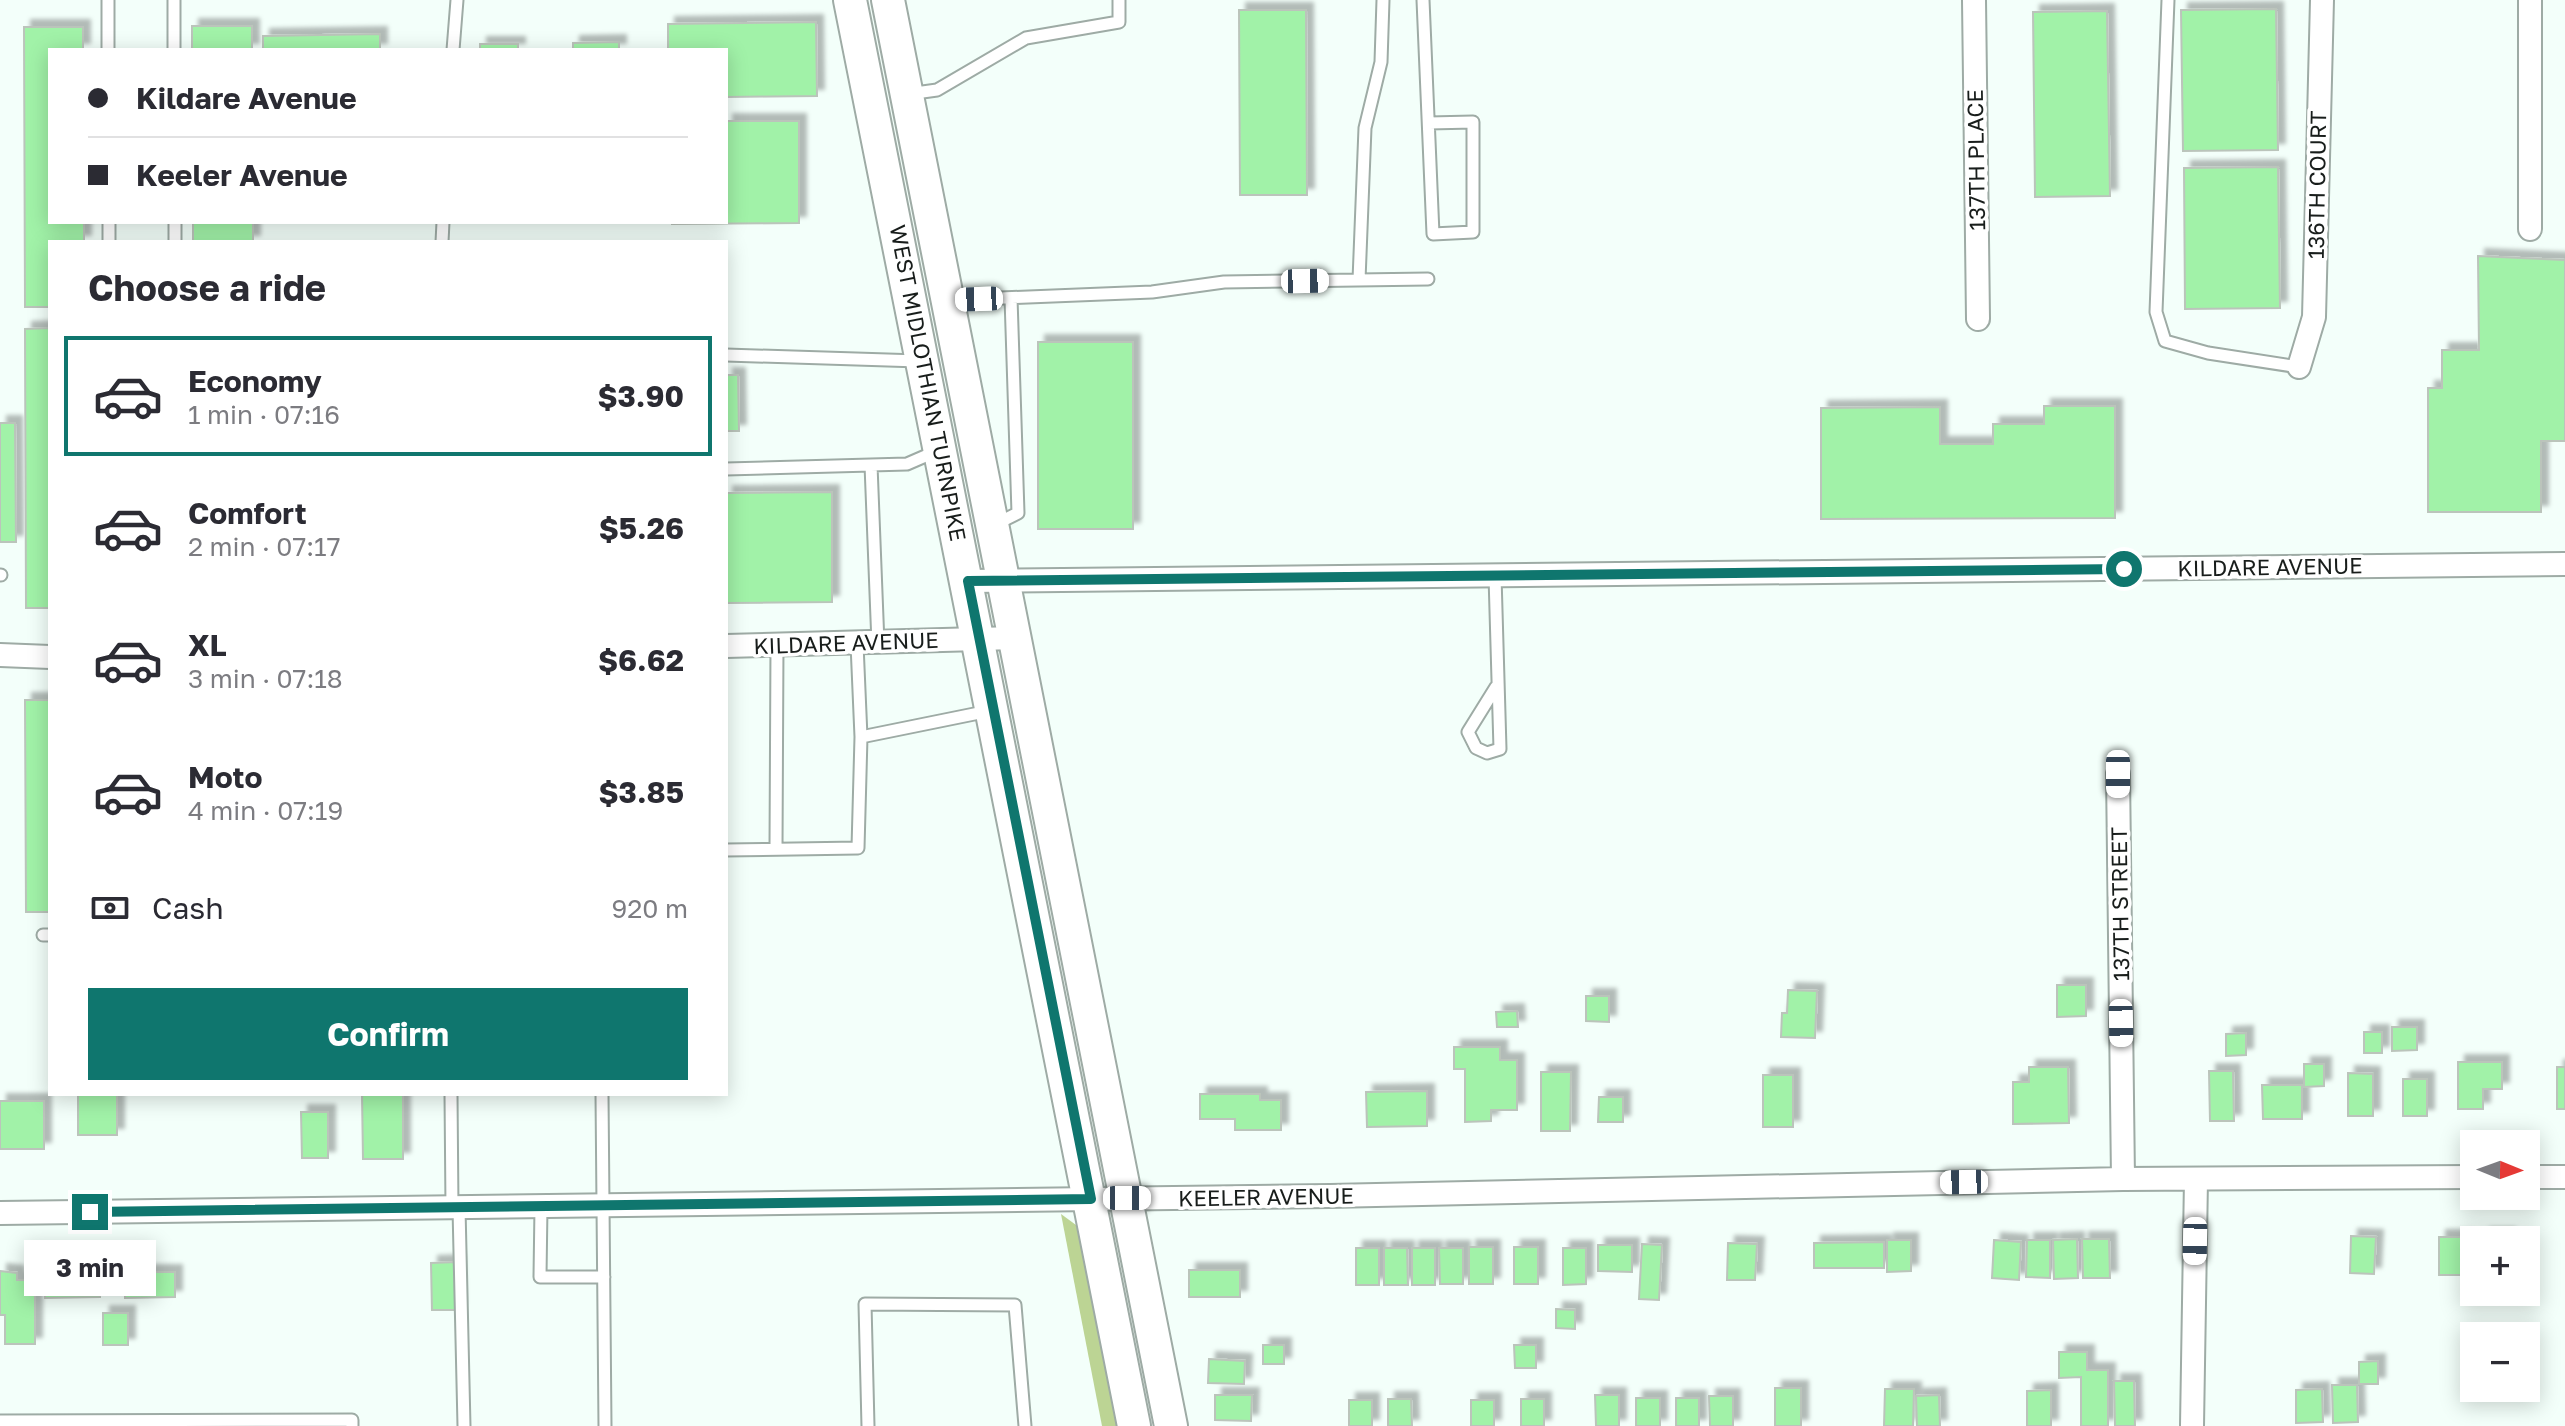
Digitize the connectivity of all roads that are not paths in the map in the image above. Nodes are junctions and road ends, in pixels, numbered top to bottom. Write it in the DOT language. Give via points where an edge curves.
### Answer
graph roads {
  1 [pos="108,0"];
  2 [pos="174,0"];
  3 [pos="457,0"];
  4 [pos="850,0"];
  5 [pos="888,0"];
  6 [pos="1119,0"];
  7 [pos="1383,0"];
  8 [pos="1423,0"];
  9 [pos="1974,0"];
  10 [pos="2168,0"];
  11 [pos="2322,0"];
  12 [pos="2530,0"];
  13 [pos="108,48"];
  14 [pos="174,48"];
  15 [pos="453,48"];
  16 [pos="907,94"];
  17 [pos="1429,123"];
  18 [pos="2530,229"];
  19 [pos="1428,279"];
  20 [pos="1359,280"];
  21 [pos="1011,298"];
  22 [pos="948,300"];
  23 [pos="1978,319"];
  24 [pos="728,355"];
  25 [pos="923,361"];
  26 [pos="2299,367"];
  27 [pos="941,449"];
  28 [pos="871,465"];
  29 [pos="728,469"];
  30 [pos="993,525"];
  31 [pos="2565,564"];
  32 [pos="1495,576"];
  33 [pos="968,581"];
  34 [pos="1004,581"];
  35 [pos="1015,638"];
  36 [pos="979,639"];
  37 [pos="868,644"];
  38 [pos="777,645"];
  39 [pos="728,646"];
  40 [pos="0,655"];
  41 [pos="48,657"];
  42 [pos="1496,687"];
  43 [pos="993,710"];
  44 [pos="861,737"];
  45 [pos="2118,774"];
  46 [pos="776,849"];
  47 [pos="728,850"];
  48 [pos="451,1096"];
  49 [pos="602,1096"];
  50 [pos="2460,1177"];
  51 [pos="2540,1177"];
  52 [pos="2565,1177"];
  53 [pos="2123,1179"];
  54 [pos="2196,1179"];
  55 [pos="1127,1198"];
  56 [pos="1091,1199"];
  57 [pos="603,1206"];
  58 [pos="541,1207"];
  59 [pos="455,1208"];
  60 [pos="0,1213"];
  61 [pos="604,1277"];
  62 [pos="0,1421"];
  63 [pos="306,1423"];
  64 [pos="126,1424"];
  65 [pos="352,1426"];
  66 [pos="464,1426"];
  67 [pos="605,1426"];
  68 [pos="868,1426"];
  69 [pos="1025,1426"];
  70 [pos="1134,1426"];
  71 [pos="1171,1426"];
  72 [pos="2192,1426"];
  1 -- 13 [label="lane"];
  2 -- 14 [label="lane"];
  3 -- 15 [label="lane"];
  4 -- 25 [label="main road, WEST MIDLOTHIAN TURNPIKE"];
  5 -- 16 [label="main road, WEST MIDLOTHIAN TURNPIKE"];
  6 -- 16 [label="lane" via="1119,22 1026,38 937,90"];
  7 -- 20 [label="lane" via="1381,62 1365,128"];
  8 -- 17 [label="lane"];
  9 -- 23 [label="street, 137TH PLACE"];
  10 -- 26 [label="lane" via="2156,312 2165,341"];
  11 -- 26 [label="street, 136TH COURT" via="2314,317"];
  12 -- 18 [label="street"];
  16 -- 22 [label="main road, WEST MIDLOTHIAN TURNPIKE"];
  17 -- 17 [label="lane" via="1433,234 1473,232 1473,122"];
  19 -- 20 [label="lane"];
  20 -- 21 [label="lane" via="1224,282 1152,292"];
  21 -- 22 [label="lane"];
  21 -- 30 [label="lane" via="1018,513"];
  22 -- 30 [label="main road, WEST MIDLOTHIAN TURNPIKE"];
  24 -- 25 [label="lane"];
  25 -- 27 [label="main road, WEST MIDLOTHIAN TURNPIKE"];
  27 -- 28 [label="lane" via="907,464"];
  27 -- 33 [label="main road, WEST MIDLOTHIAN TURNPIKE"];
  28 -- 29 [label="lane"];
  28 -- 37 [label="lane"];
  30 -- 34 [label="main road, WEST MIDLOTHIAN TURNPIKE"];
  31 -- 32 [label="street, KILDARE AVENUE"];
  32 -- 34 [label="street, KILDARE AVENUE"];
  32 -- 42 [label="lane"];
  33 -- 34 [label="street, KILDARE AVENUE"];
  33 -- 36 [label="main road, WEST MIDLOTHIAN TURNPIKE"];
  34 -- 35 [label="main road, WEST MIDLOTHIAN TURNPIKE"];
  35 -- 36 [label="street, KILDARE AVENUE"];
  35 -- 55 [label="main road, WEST MIDLOTHIAN TURNPIKE"];
  36 -- 37 [label="street, KILDARE AVENUE"];
  36 -- 43 [label="main road, WEST MIDLOTHIAN TURNPIKE"];
  37 -- 38 [label="street, KILDARE AVENUE"];
  37 -- 44 [label="lane"];
  38 -- 39 [label="street, KILDARE AVENUE"];
  38 -- 46 [label="lane"];
  40 -- 41 [label="street"];
  42 -- 42 [label="lane" via="1500,749 1481,752 1471,742 1470,726"];
  43 -- 44 [label="lane"];
  43 -- 56 [label="main road, WEST MIDLOTHIAN TURNPIKE"];
  44 -- 46 [label="lane" via="858,848"];
  45 -- 53 [label="street, 137TH STREET"];
  46 -- 47 [label="lane"];
  48 -- 59 [label="lane"];
  49 -- 57 [label="lane"];
  50 -- 54 [label="street, KEELER AVENUE"];
  51 -- 52 [label="street"];
  53 -- 54 [label="street, KEELER AVENUE"];
  53 -- 55 [label="street, KEELER AVENUE"];
  54 -- 72 [label="street"];
  55 -- 56 [label="street, KEELER AVENUE"];
  55 -- 71 [label="main road, WEST MIDLOTHIAN TURNPIKE"];
  56 -- 57 [label="street, KEELER AVENUE"];
  56 -- 70 [label="main road, WEST MIDLOTHIAN TURNPIKE"];
  57 -- 58 [label="street, KEELER AVENUE"];
  57 -- 61 [label="lane"];
  58 -- 59 [label="street, KEELER AVENUE"];
  58 -- 61 [label="lane" via="540,1277"];
  59 -- 60 [label="street, KEELER AVENUE"];
  59 -- 66 [label="lane"];
  61 -- 67 [label="lane"];
  62 -- 64 [label="lane"];
  63 -- 64 [label="lane"];
  63 -- 65 [label="lane" via="352,1420"];
  68 -- 69 [label="lane" via="865,1304 1015,1305"];
}
